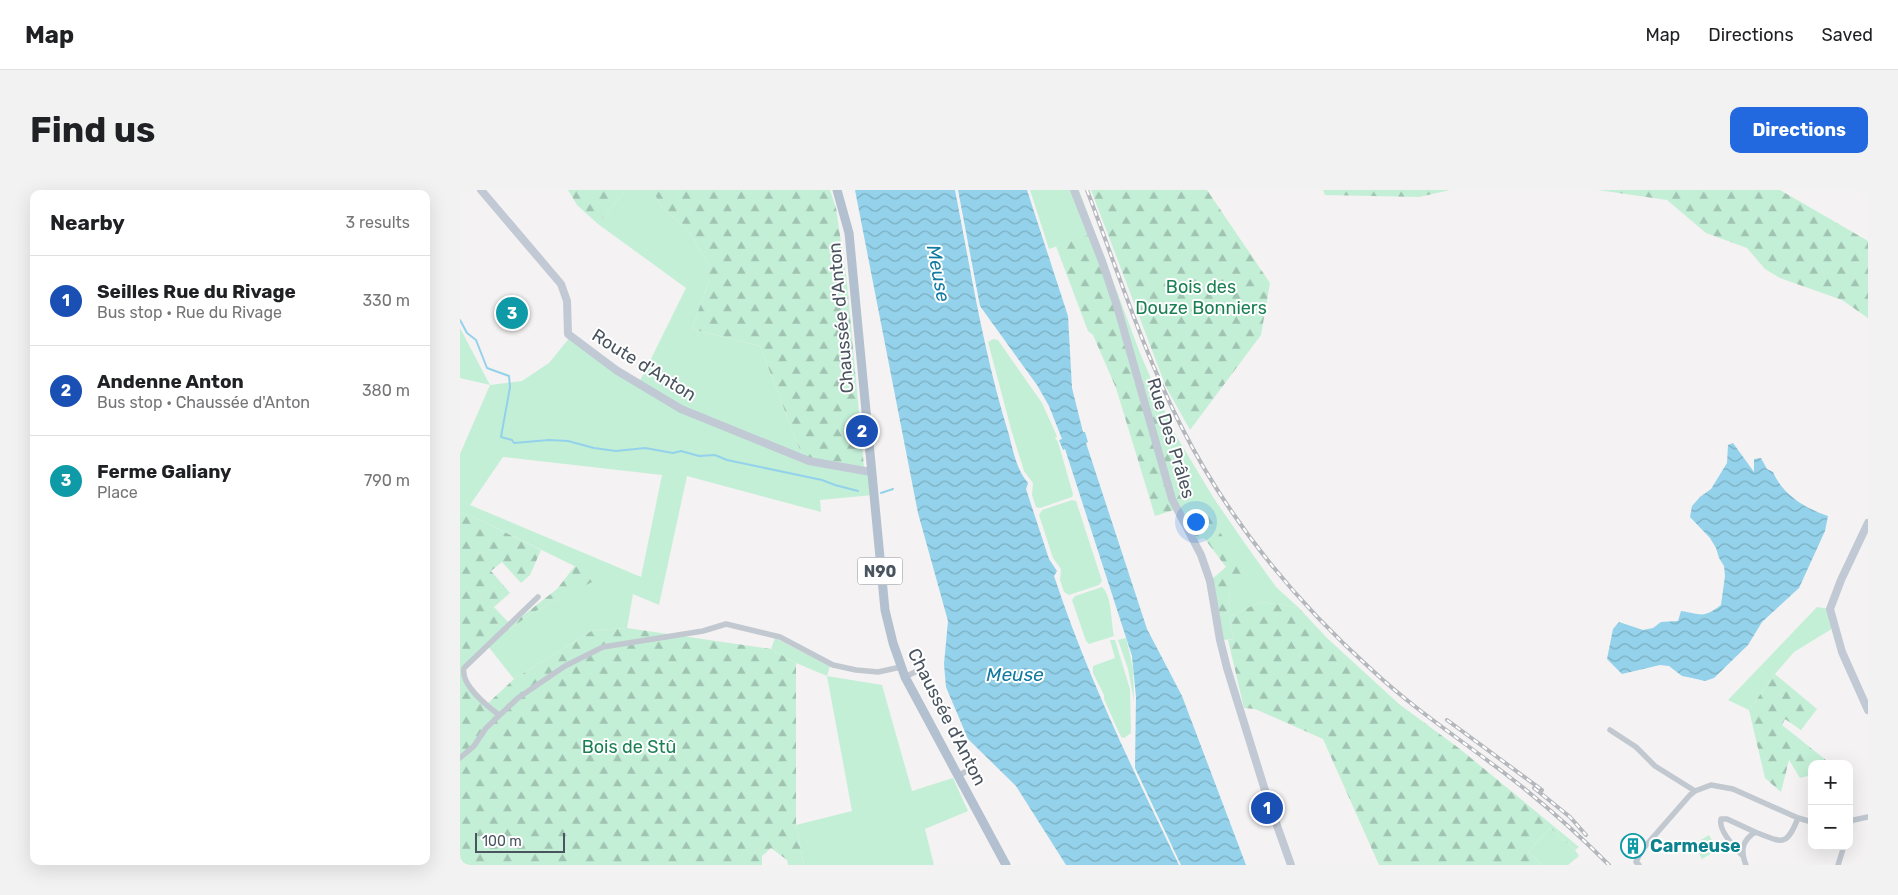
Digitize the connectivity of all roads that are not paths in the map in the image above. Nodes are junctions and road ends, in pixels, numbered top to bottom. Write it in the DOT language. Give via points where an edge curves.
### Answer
graph roads {
  1 [pos="481,190"];
  2 [pos="837,190"];
  3 [pos="1074,190"];
  4 [pos="871,472"];
  5 [pos="1868,523"];
  6 [pos="538,597"];
  7 [pos="901,666"];
  8 [pos="917,671"];
  9 [pos="905,677"];
  10 [pos="1868,710"];
  11 [pos="499,716"];
  12 [pos="1610,730"];
  13 [pos="460,758"];
  14 [pos="970,769"];
  15 [pos="958,776"];
  16 [pos="1695,792"];
  17 [pos="1868,817"];
  18 [pos="1798,818"];
  19 [pos="1853,820"];
  20 [pos="1808,821"];
  21 [pos="1755,832"];
  22 [pos="1843,850"];
  23 [pos="1743,856"];
  24 [pos="1006,865"];
  25 [pos="1291,865"];
  26 [pos="1639,865"];
  27 [pos="1746,865"];
  28 [pos="1838,865"];
  1 -- 4 [label="street, Route d'Anton" via="561,284 568,301 568,334 616,370 681,409 762,443 809,460"];
  2 -- 4 [label="main road, Chaussée d'Anton / N90" via="849,232"];
  3 -- 25 [label="street, Rue Des Prâles" via="1117,306 1172,499 1201,555 1210,581 1220,640"];
  4 -- 7 [label="main road, Chaussée d'Anton / N90" via="885,610"];
  5 -- 10 [label="street" via="1830,609 1842,652"];
  6 -- 11 [label="street" via="462,673 465,682"];
  7 -- 9 [label="main road, Chaussée d'Anton / N90"];
  7 -- 11 [label="street" via="878,672 833,665 780,638 726,624 703,631 603,647 565,666 518,698"];
  8 -- 9 [label="street"];
  9 -- 15 [label="main road, Chaussée d'Anton / N90"];
  11 -- 13 [label="street"];
  12 -- 16 [label="street" via="1636,747 1655,766"];
  14 -- 15 [label="street"];
  15 -- 24 [label="main road, Chaussée d'Anton / N90"];
  16 -- 18 [label="street" via="1711,785 1732,789"];
  16 -- 26 [label="street" via="1641,852 1636,862"];
  17 -- 19 [label="street"];
  18 -- 20 [label="street"];
  18 -- 21 [label="street" via="1791,835 1785,840 1779,841"];
  21 -- 23 [label="street" via="1742,847"];
  21 -- 23 [label="street" via="1721,819 1732,846"];
  22 -- 28 [label="street"];
  23 -- 27 [label="street"];
}
